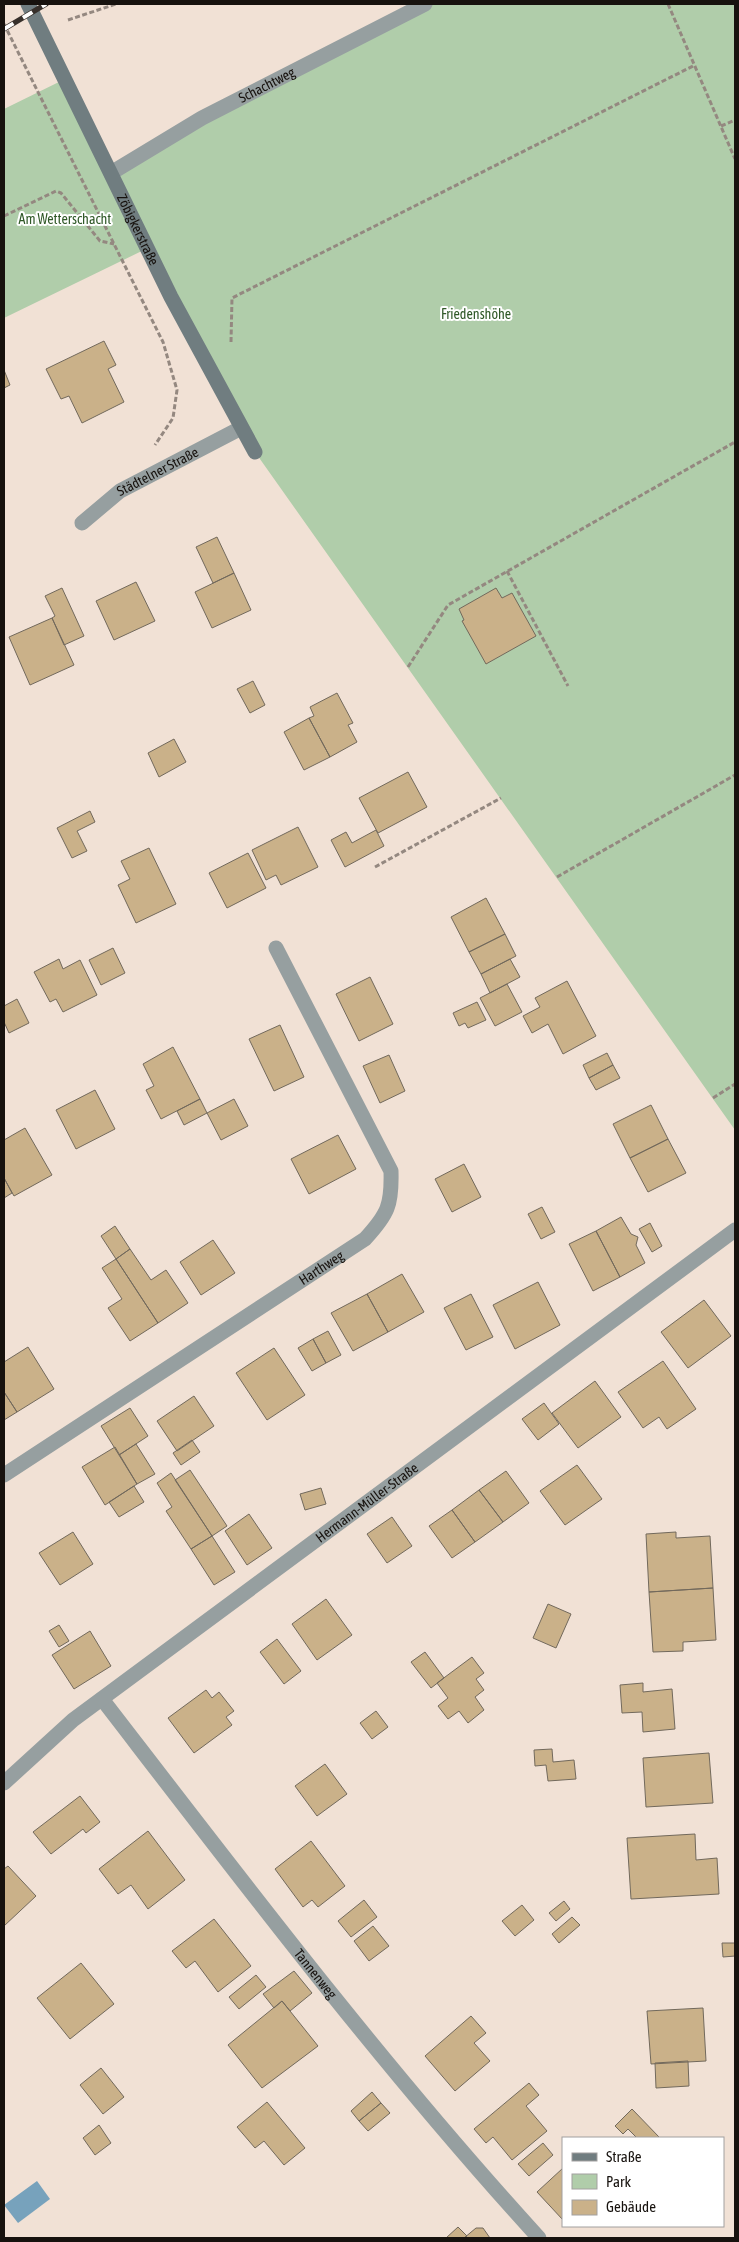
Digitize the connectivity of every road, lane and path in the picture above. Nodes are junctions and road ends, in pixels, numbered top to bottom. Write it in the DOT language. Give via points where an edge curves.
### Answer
graph roads {
  1 [pos="28,4"];
  2 [pos="116,4"];
  3 [pos="425,4"];
  4 [pos="668,4"];
  5 [pos="68,20"];
  6 [pos="4,24"];
  7 [pos="695,65"];
  8 [pos="735,120"];
  9 [pos="721,126"];
  10 [pos="735,160"];
  11 [pos="111,173"];
  12 [pos="4,216"];
  13 [pos="114,244"];
  14 [pos="231,342"];
  15 [pos="241,428"];
  16 [pos="735,442"];
  17 [pos="149,451"];
  18 [pos="255,452"];
  19 [pos="82,524"];
  20 [pos="507,572"];
  21 [pos="408,667"];
  22 [pos="568,686"];
  23 [pos="735,775"];
  24 [pos="501,798"];
  25 [pos="375,867"];
  26 [pos="556,877"];
  27 [pos="276,948"];
  28 [pos="735,1084"];
  29 [pos="713,1098"];
  30 [pos="735,1230"];
  31 [pos="4,1475"];
  32 [pos="102,1699"];
  33 [pos="4,1783"];
  34 [pos="539,2238"];
  1 -- 11 [label="main road, Zöbigkerstraße"];
  2 -- 5 [label="path"];
  3 -- 11 [label="street, Schachtweg" via="202,118"];
  4 -- 7 [label="path"];
  6 -- 13 [label="path"];
  7 -- 9 [label="path"];
  7 -- 14 [label="path" via="232,298"];
  8 -- 9 [label="path"];
  9 -- 10 [label="path"];
  11 -- 15 [label="main road, Zöbigkerstraße" via="171,297"];
  12 -- 13 [label="path" via="56,191 100,241"];
  13 -- 17 [label="path" via="163,342 177,390 173,418"];
  15 -- 18 [label="main road, Zöbigkerstraße"];
  15 -- 19 [label="street, Städtelner Straße" via="120,492"];
  16 -- 20 [label="path"];
  20 -- 21 [label="path" via="448,605"];
  20 -- 22 [label="path"];
  23 -- 26 [label="path"];
  24 -- 25 [label="path"];
  27 -- 31 [label="street, Harthweg" via="391,1171 392,1197 382,1221 365,1239"];
  28 -- 29 [label="path"];
  30 -- 32 [label="street, Hermann-Müller-Straße"];
  32 -- 33 [label="street, Hermann-Müller-Straße" via="72,1720"];
  32 -- 34 [label="street, Tannenweg" via="311,1970"];
}
